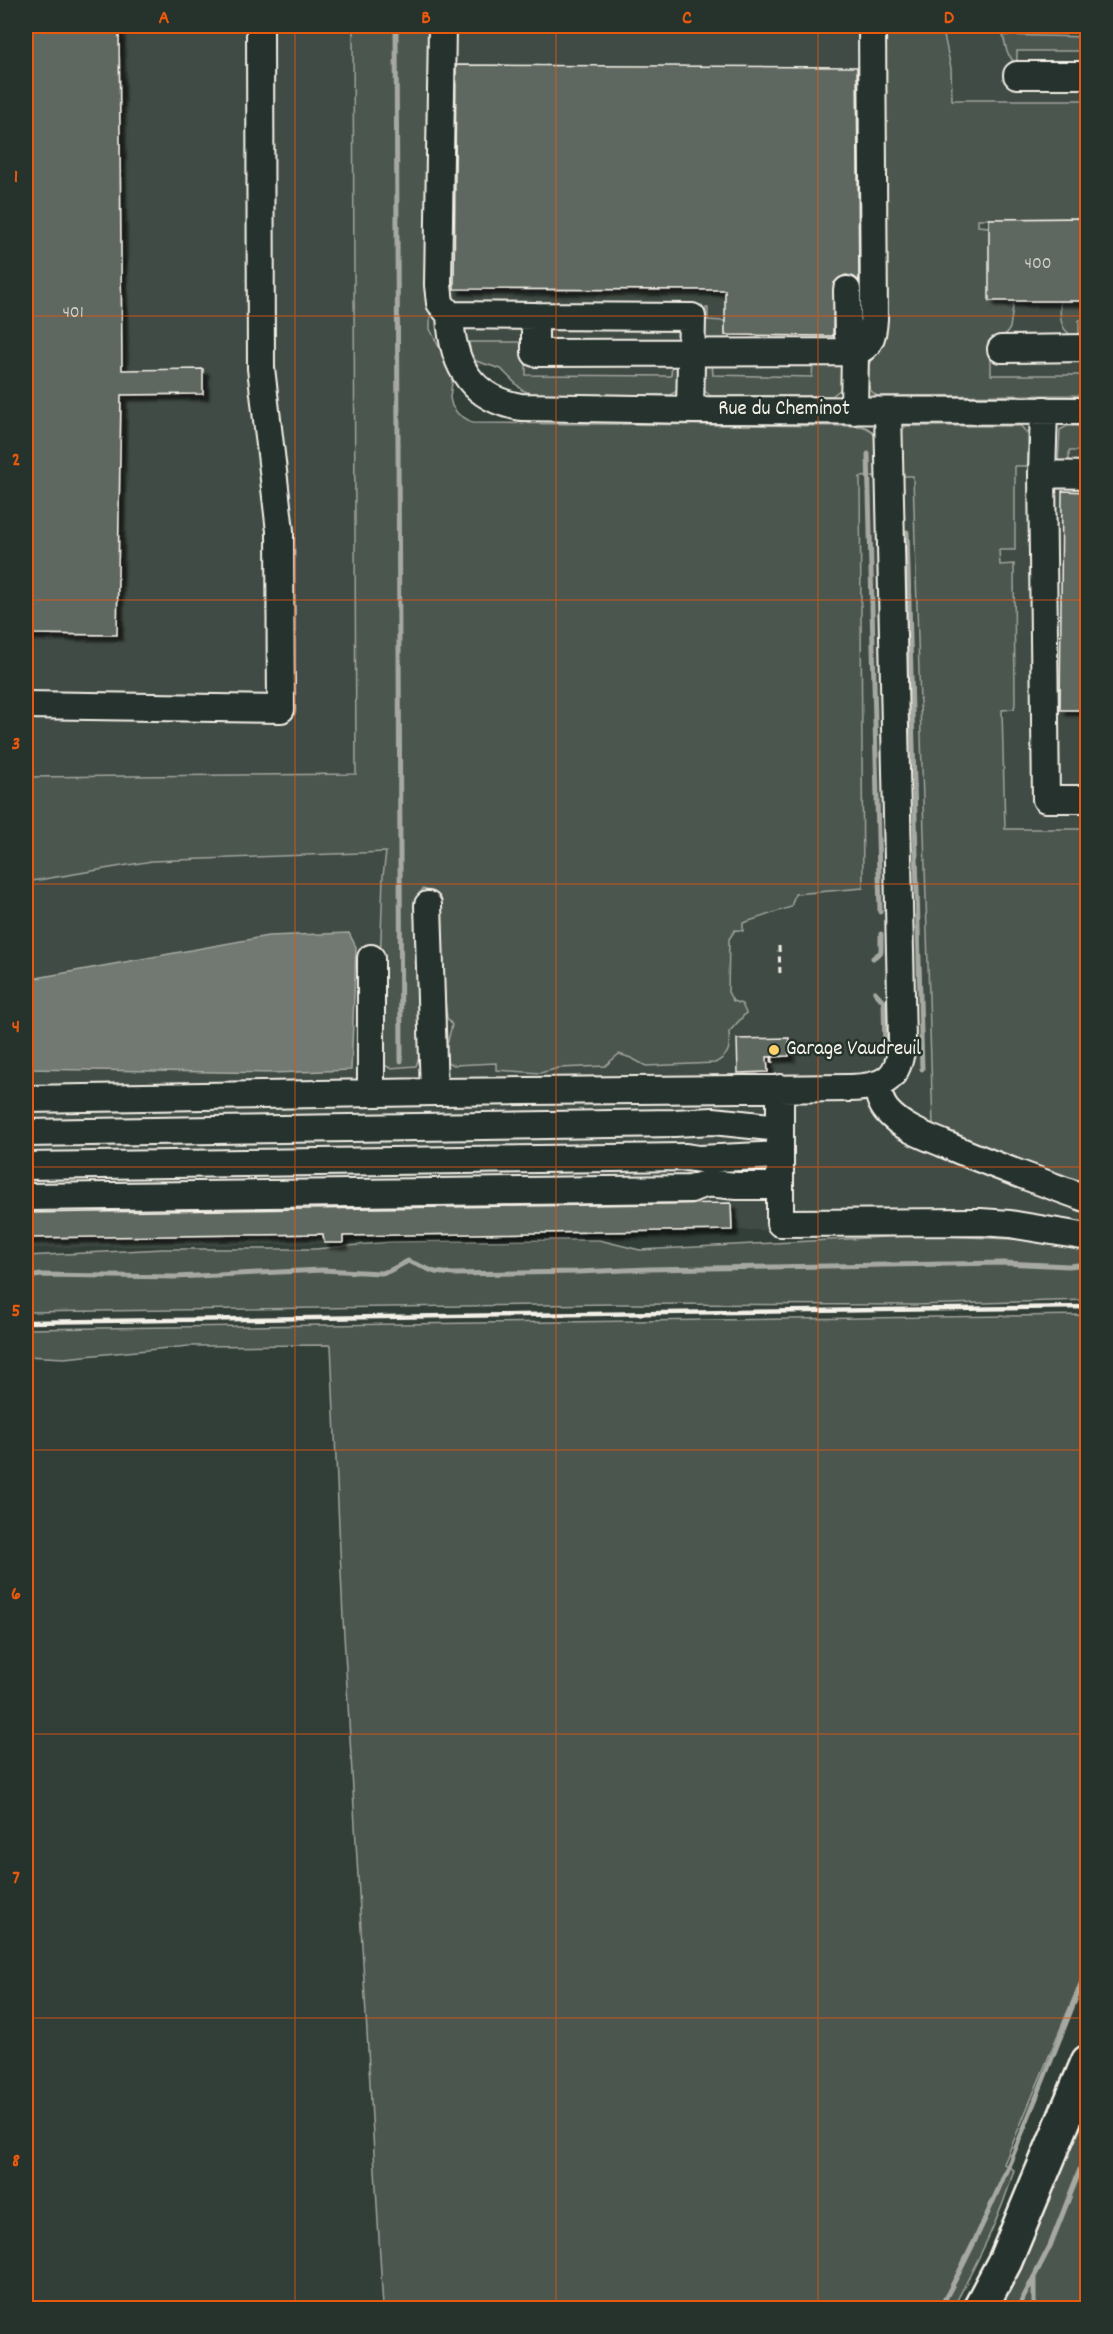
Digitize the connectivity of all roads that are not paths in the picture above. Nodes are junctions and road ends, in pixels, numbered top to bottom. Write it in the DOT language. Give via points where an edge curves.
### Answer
graph roads {
  1 [pos="260,26"];
  2 [pos="442,26"];
  3 [pos="872,26"];
  4 [pos="1017,75"];
  5 [pos="1088,75"];
  6 [pos="846,290"];
  7 [pos="450,315"];
  8 [pos="536,316"];
  9 [pos="1088,348"];
  10 [pos="1001,349"];
  11 [pos="691,352"];
  12 [pos="855,352"];
  13 [pos="690,410"];
  14 [pos="1044,410"];
  15 [pos="854,411"];
  16 [pos="888,411"];
  17 [pos="1088,411"];
  18 [pos="1042,474"];
  19 [pos="1088,475"];
  20 [pos="26,705"];
  21 [pos="1088,799"];
  22 [pos="428,905"];
  23 [pos="371,958"];
  24 [pos="776,1081"];
  25 [pos="877,1085"];
  26 [pos="434,1092"];
  27 [pos="371,1093"];
  28 [pos="26,1099"];
  29 [pos="780,1128"];
  30 [pos="26,1133"];
  31 [pos="780,1155"];
  32 [pos="26,1166"];
  33 [pos="780,1186"];
  34 [pos="26,1197"];
  35 [pos="1088,1199"];
  36 [pos="1088,1237"];
  37 [pos="1088,2062"];
  38 [pos="980,2308"];
  1 -- 20 [label="street" via="261,368 280,531 281,709"];
  2 -- 7 [label="street" via="438,285 440,303"];
  3 -- 12 [label="street" via="874,319 871,340"];
  4 -- 5 [label="street"];
  6 -- 12 [label="street" via="848,335"];
  7 -- 8 [label="street"];
  7 -- 13 [label="street, Rue du Cheminot" via="451,335 461,365 472,384 498,402 521,407"];
  8 -- 11 [label="street" via="536,353"];
  8 -- 11 [label="street" via="692,316"];
  9 -- 10 [label="street"];
  11 -- 12 [label="street"];
  11 -- 13 [label="street"];
  12 -- 15 [label="street"];
  13 -- 15 [label="street, Rue du Cheminot"];
  14 -- 16 [label="street, Rue du Cheminot"];
  14 -- 17 [label="street, Rue du Cheminot"];
  14 -- 18 [label="street"];
  15 -- 16 [label="street, Rue du Cheminot"];
  16 -- 25 [label="street" via="903,1041 894,1072"];
  18 -- 19 [label="street"];
  18 -- 21 [label="street" via="1046,799"];
  22 -- 26 [label="street"];
  23 -- 27 [label="street"];
  24 -- 25 [label="street"];
  24 -- 26 [label="street"];
  24 -- 29 [label="street"];
  25 -- 35 [label="street" via="886,1110 914,1131"];
  26 -- 27 [label="street"];
  27 -- 28 [label="street"];
  29 -- 30 [label="street" via="698,1121"];
  29 -- 31 [label="street"];
  31 -- 32 [label="street"];
  31 -- 33 [label="street"];
  33 -- 34 [label="street" via="703,1183 691,1189"];
  33 -- 36 [label="street" via="780,1222 980,1222"];
  37 -- 38 [label="highway" via="1005,2261"];
}
